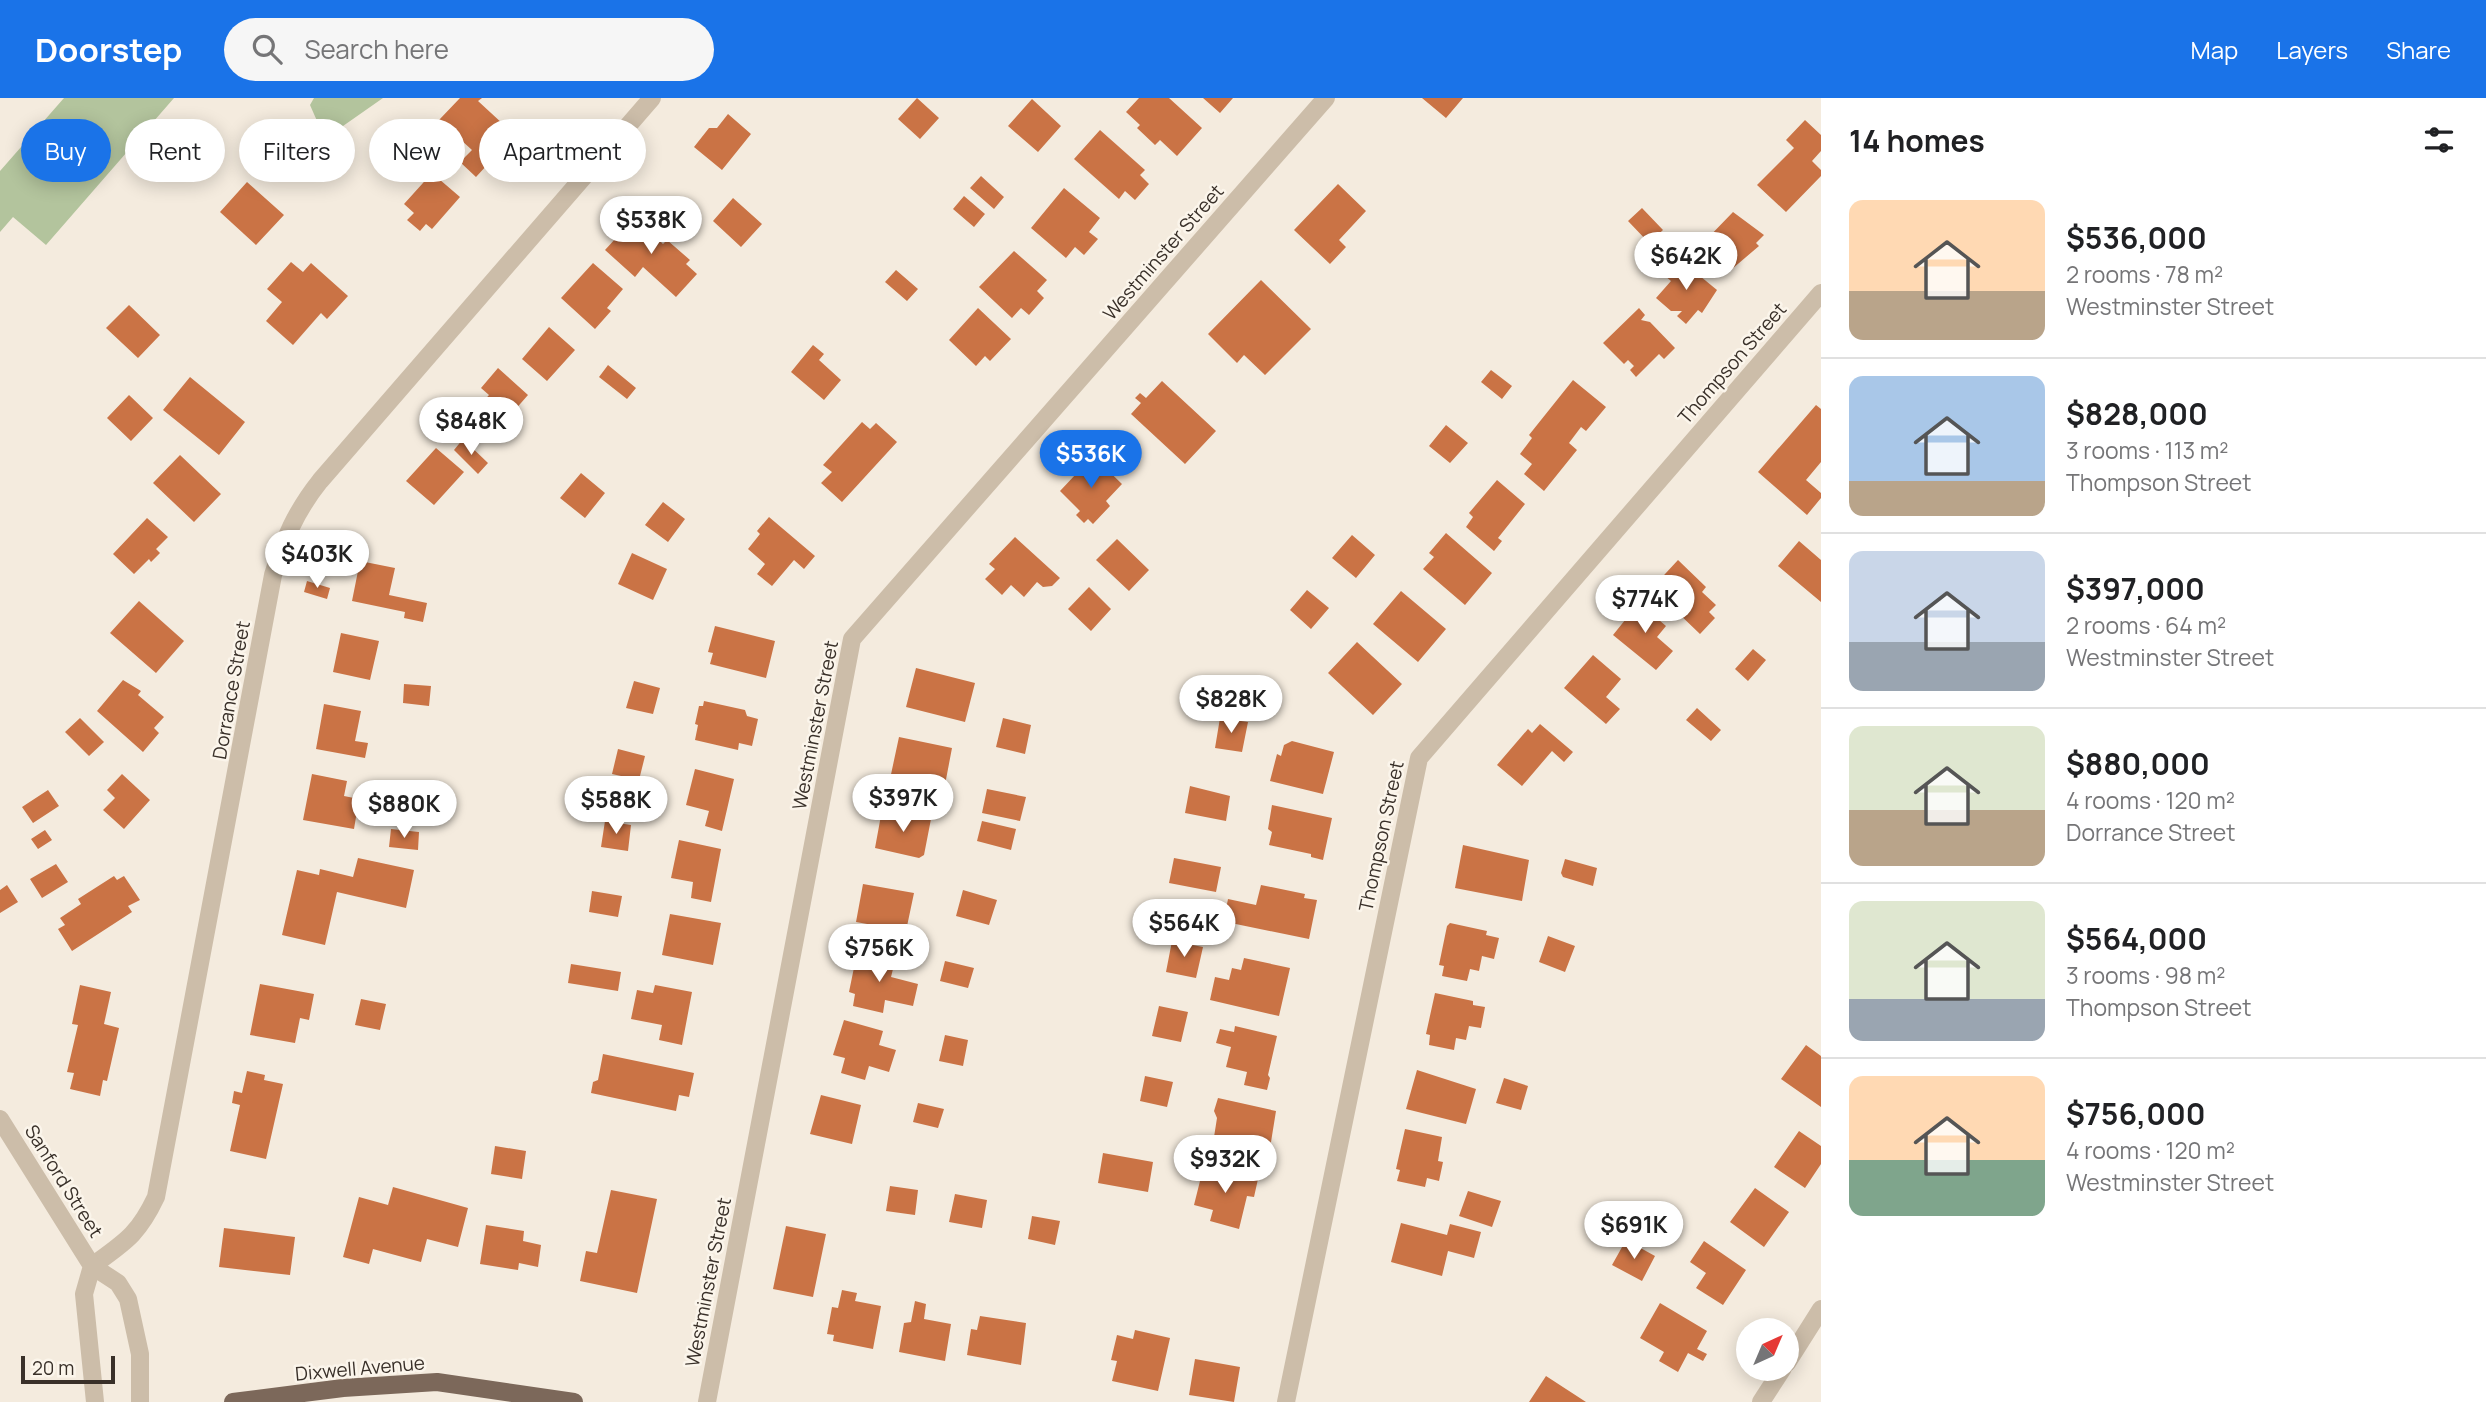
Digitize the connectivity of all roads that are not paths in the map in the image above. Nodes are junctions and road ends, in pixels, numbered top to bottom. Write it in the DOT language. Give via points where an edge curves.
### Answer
graph roads {
  1 [pos="652,98"];
  2 [pos="1326,98"];
  3 [pos="1821,293"];
  4 [pos="0,1119"];
  5 [pos="92,1266"];
  6 [pos="1821,1309"];
  7 [pos="1799,1344"];
  8 [pos="1775,1381"];
  9 [pos="95,1402"];
  10 [pos="140,1402"];
  11 [pos="233,1402"];
  12 [pos="574,1402"];
  13 [pos="707,1402"];
  14 [pos="1286,1402"];
  15 [pos="1761,1402"];
  1 -- 5 [label="street, Dorrance Street" via="320,481 284,537 273,575 156,1197 144,1223"];
  2 -- 13 [label="street, Westminster Street" via="852,639"];
  3 -- 14 [label="street, Thompson Street" via="1419,758"];
  4 -- 5 [label="street, Sanford Street"];
  5 -- 9 [label="street, Sanford Street" via="84,1294"];
  5 -- 10 [label="street, Sanford Street" via="117,1283 128,1299 139,1354"];
  6 -- 7 [label="street"];
  8 -- 15 [label="street"];
  11 -- 12 [label="main road, Dixwell Avenue" via="438,1382"];
}
